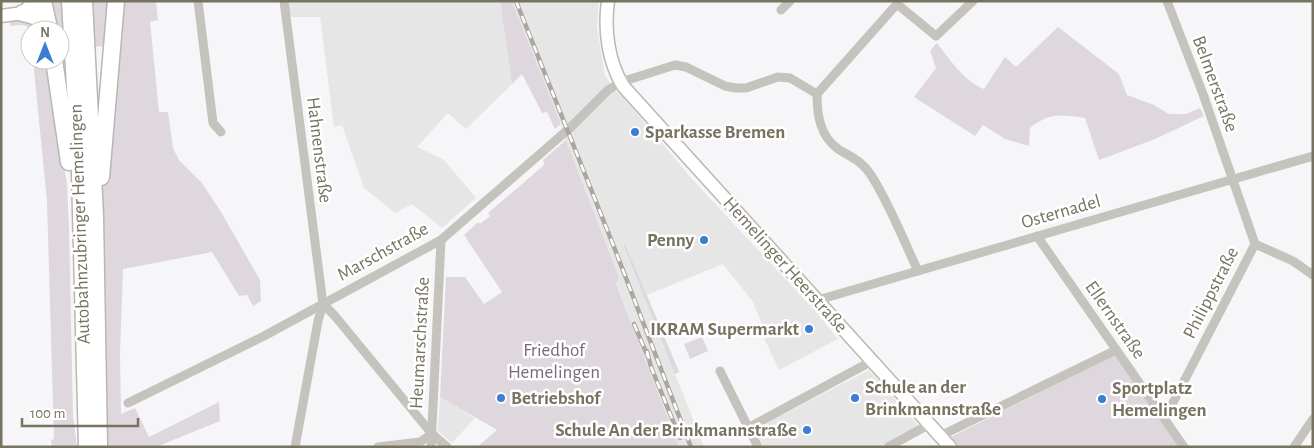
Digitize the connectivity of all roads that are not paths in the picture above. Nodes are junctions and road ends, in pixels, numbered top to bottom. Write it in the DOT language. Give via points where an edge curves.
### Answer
graph roads {
  1 [pos="43,1"];
  2 [pos="70,1"];
  3 [pos="84,1"];
  4 [pos="116,1"];
  5 [pos="198,1"];
  6 [pos="284,1"];
  7 [pos="608,1"];
  8 [pos="790,1"];
  9 [pos="973,1"];
  10 [pos="1167,1"];
  11 [pos="28,7"];
  12 [pos="780,10"];
  13 [pos="1,16"];
  14 [pos="42,20"];
  15 [pos="47,20"];
  16 [pos="56,70"];
  17 [pos="621,82"];
  18 [pos="817,94"];
  19 [pos="221,132"];
  20 [pos="1313,156"];
  21 [pos="1233,179"];
  22 [pos="95,216"];
  23 [pos="1037,236"];
  24 [pos="441,240"];
  25 [pos="1255,244"];
  26 [pos="918,271"];
  27 [pos="1313,275"];
  28 [pos="818,300"];
  29 [pos="323,304"];
  30 [pos="1116,350"];
  31 [pos="872,362"];
  32 [pos="720,371"];
  33 [pos="128,403"];
  34 [pos="1165,418"];
  35 [pos="1313,419"];
  36 [pos="930,424"];
  37 [pos="748,428"];
  38 [pos="432,434"];
  39 [pos="940,436"];
  40 [pos="86,441"];
  41 [pos="100,447"];
  42 [pos="294,447"];
  43 [pos="378,447"];
  44 [pos="431,447"];
  45 [pos="447,447"];
  46 [pos="758,447"];
  47 [pos="888,447"];
  48 [pos="950,447"];
  49 [pos="1184,447"];
  50 [pos="1294,447"];
  1 -- 15 [label="highway"];
  2 -- 40 [label="highway, Autobahnzubringer Hemelingen" via="80,173"];
  3 -- 22 [label="highway, Autobahnzubringer Hemelingen"];
  4 -- 22 [label="highway"];
  5 -- 19 [label="street" via="213,123"];
  6 -- 29 [label="street, Hahnenstraße"];
  7 -- 17 [label="main road" via="609,47"];
  8 -- 12 [label="street"];
  9 -- 18 [label="street" via="936,36 897,4"];
  10 -- 21 [label="street, Belmerstraße"];
  11 -- 13 [label="main road"];
  11 -- 14 [label="highway"];
  16 -- 40 [label="highway" via="74,205 80,404"];
  17 -- 18 [label="street, Marschstraße" via="675,65 731,87 746,88 778,77 790,78"];
  17 -- 24 [label="street, Marschstraße" via="608,90 571,127"];
  17 -- 28 [label="main road, Hemelinger Heerstraße"];
  18 -- 26 [label="street" via="822,130 838,149 855,158 869,172"];
  20 -- 21 [label="street, Osternadel"];
  21 -- 23 [label="street, Osternadel"];
  21 -- 25 [label="street, Philippstraße"];
  22 -- 41 [label="highway, Autobahnzubringer Hemelingen"];
  23 -- 26 [label="street, Osternadel"];
  23 -- 30 [label="street, Ellernstraße"];
  24 -- 29 [label="street, Marschstraße"];
  24 -- 38 [label="street, Heumarschstraße"];
  25 -- 27 [label="street" via="1293,261"];
  25 -- 34 [label="street, Philippstraße"];
  26 -- 28 [label="street, Osternadel"];
  28 -- 31 [label="main road, Hemelinger Heerstraße"];
  29 -- 33 [label="street, Marschstraße"];
  29 -- 38 [label="street"];
  29 -- 42 [label="street"];
  30 -- 34 [label="street, Ellernstraße"];
  30 -- 39 [label="street"];
  31 -- 36 [label="main road, Hemelinger Heerstraße"];
  31 -- 37 [label="street"];
  32 -- 37 [label="street"];
  34 -- 49 [label="street, Ellernstraße"];
  35 -- 50 [label="street"];
  36 -- 39 [label="main road, Hemelinger Heerstraße"];
  36 -- 47 [label="street"];
  37 -- 46 [label="street"];
  38 -- 43 [label="street" via="420,442"];
  38 -- 44 [label="street, Heumarschstraße"];
  38 -- 45 [label="street"];
  39 -- 48 [label="main road, Hemelinger Heerstraße"];
}
